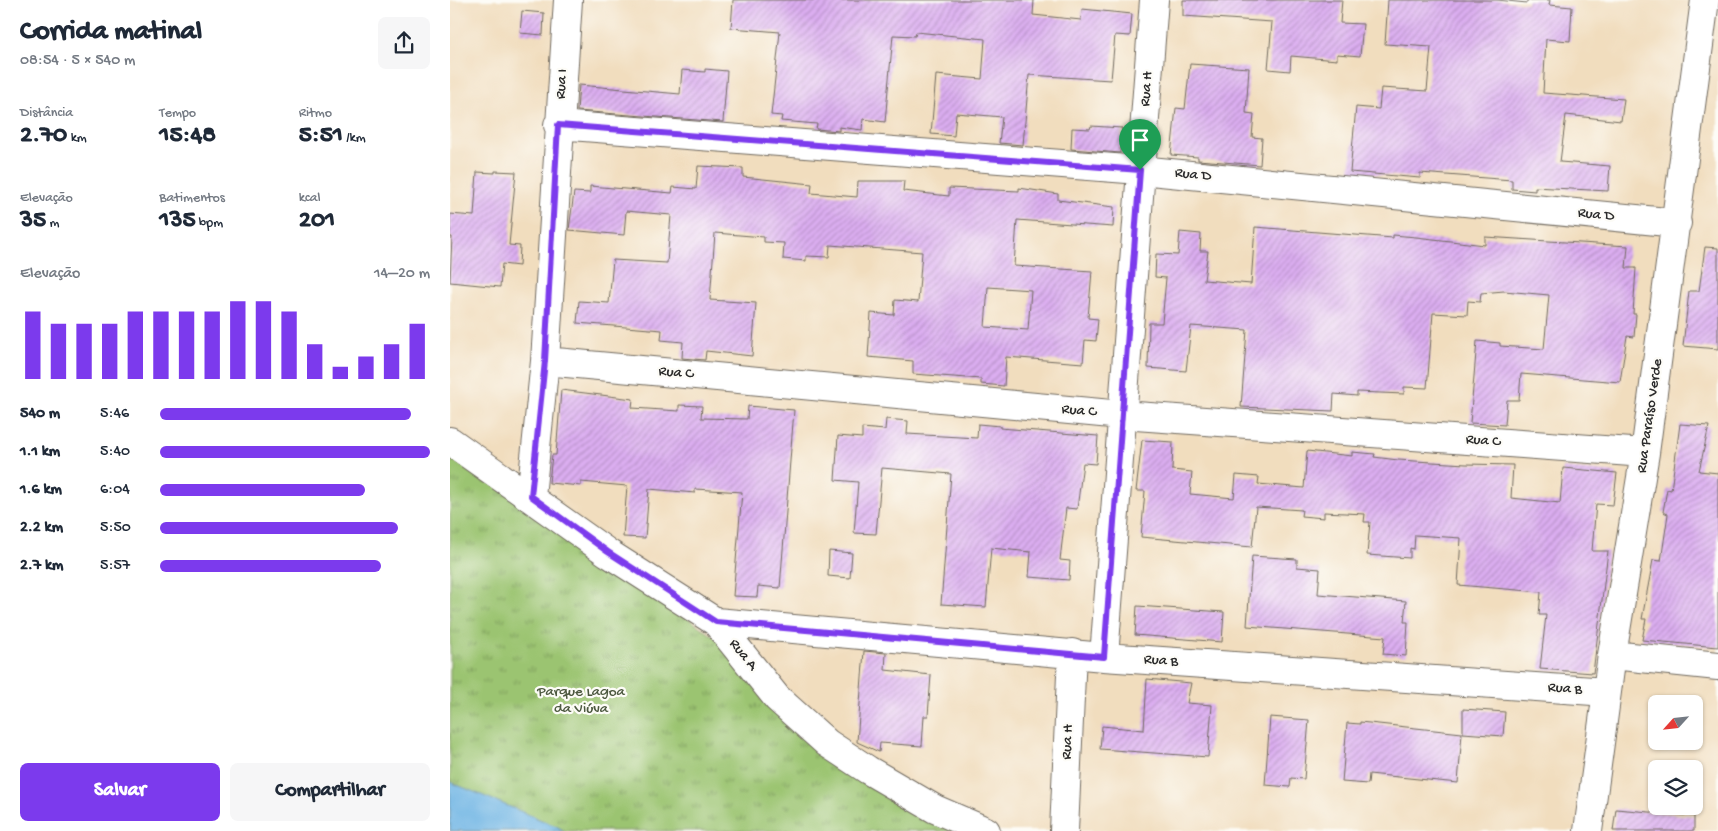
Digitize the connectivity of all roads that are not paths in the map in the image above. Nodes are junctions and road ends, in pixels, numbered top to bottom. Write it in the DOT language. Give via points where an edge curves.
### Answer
graph roads {
  1 [pos="568,0"];
  2 [pos="1154,0"];
  3 [pos="1706,0"];
  4 [pos="558,125"];
  5 [pos="1140,170"];
  6 [pos="1677,224"];
  7 [pos="545,361"];
  8 [pos="1122,415"];
  9 [pos="450,441"];
  10 [pos="1645,453"];
  11 [pos="531,496"];
  12 [pos="716,622"];
  13 [pos="1072,654"];
  14 [pos="1612,654"];
  15 [pos="1104,657"];
  16 [pos="1718,666"];
  17 [pos="1607,692"];
  18 [pos="986,831"];
  19 [pos="1064,831"];
  20 [pos="1588,831"];
  1 -- 4 [label="street, Rua I"];
  2 -- 5 [label="street, Rua H"];
  3 -- 6 [label="street, Rua Paraíso Verde"];
  4 -- 5 [label="street, Rua D"];
  4 -- 7 [label="street, Rua I"];
  5 -- 6 [label="street, Rua D"];
  5 -- 8 [label="street, Rua H"];
  6 -- 10 [label="street, Rua Paraíso Verde"];
  7 -- 8 [label="street, Rua C"];
  7 -- 11 [label="street, Rua I"];
  8 -- 10 [label="street, Rua C"];
  8 -- 15 [label="street, Rua H"];
  9 -- 11 [label="street, Rua A"];
  10 -- 14 [label="street, Rua Paraíso Verde"];
  11 -- 12 [label="street, Rua A" via="608,552"];
  12 -- 13 [label="street, Rua B"];
  12 -- 18 [label="street, Rua A" via="777,698 828,743 935,809"];
  13 -- 15 [label="street, Rua B"];
  13 -- 19 [label="street, Rua H"];
  14 -- 16 [label="street"];
  14 -- 17 [label="street, Rua Paraíso Verde"];
  15 -- 17 [label="street, Rua B"];
  17 -- 20 [label="street, Rua Paraíso Verde"];
}
